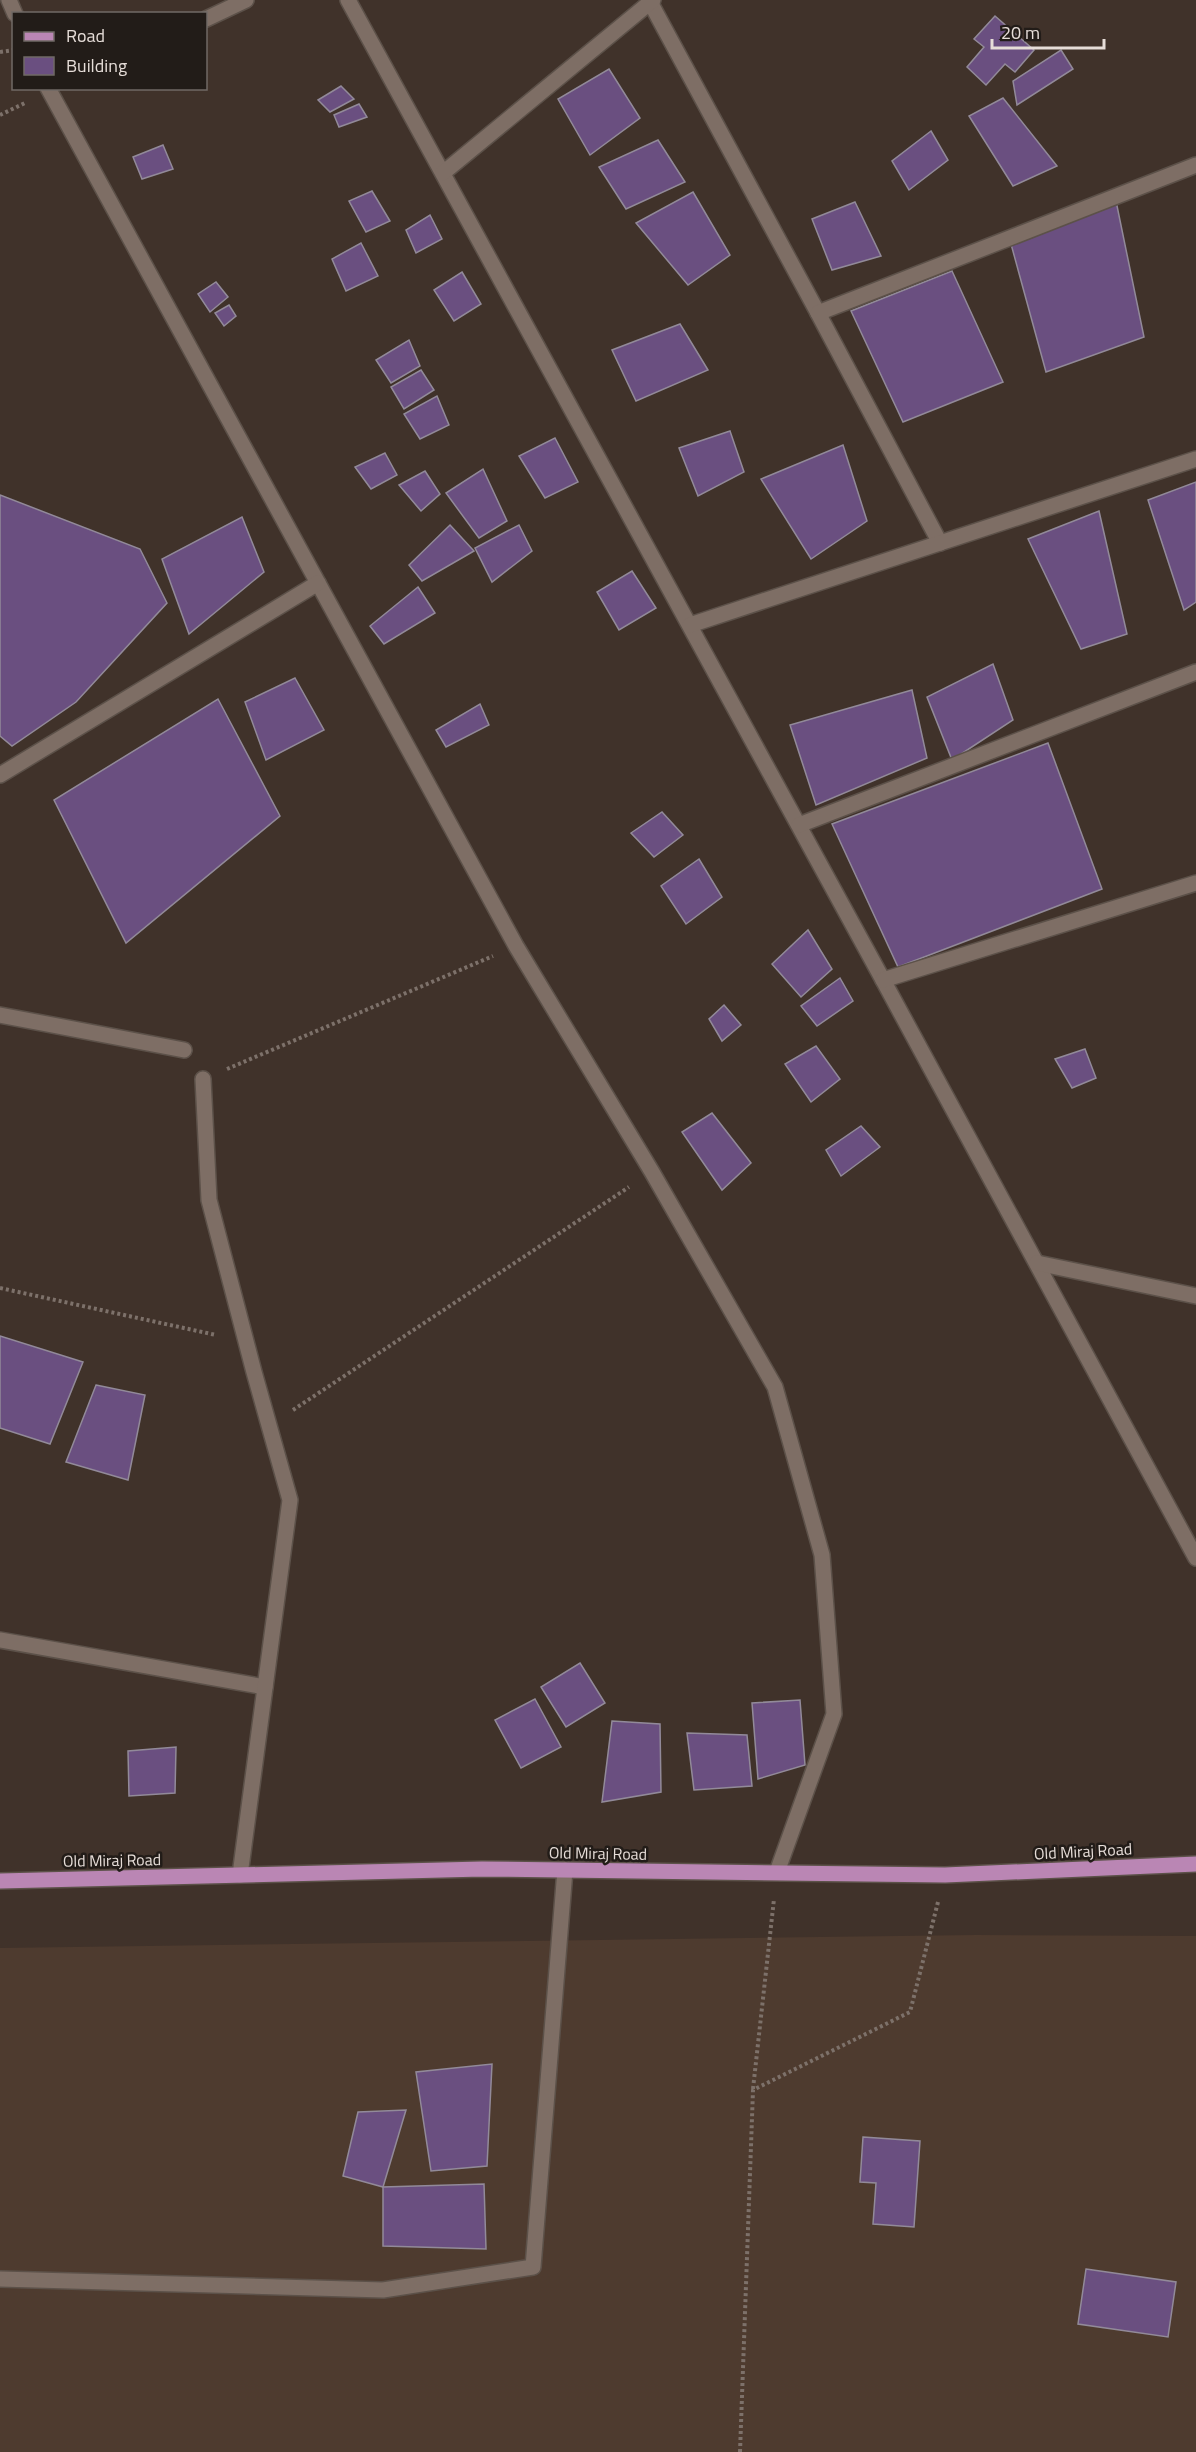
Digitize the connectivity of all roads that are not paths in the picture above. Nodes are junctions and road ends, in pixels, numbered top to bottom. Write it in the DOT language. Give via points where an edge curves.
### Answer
graph roads {
  1 [pos="246,0"];
  2 [pos="348,0"];
  3 [pos="652,1"];
  4 [pos="207,19"];
  5 [pos="51,90"];
  6 [pos="1196,165"];
  7 [pos="443,173"];
  8 [pos="818,313"];
  9 [pos="1196,459"];
  10 [pos="940,543"];
  11 [pos="318,583"];
  12 [pos="690,625"];
  13 [pos="1196,672"];
  14 [pos="0,775"];
  15 [pos="799,825"];
  16 [pos="1196,883"];
  17 [pos="884,980"];
  18 [pos="0,1015"];
  19 [pos="184,1050"];
  20 [pos="203,1079"];
  21 [pos="1037,1263"];
  22 [pos="1196,1296"];
  23 [pos="1196,1558"];
  24 [pos="0,1640"];
  25 [pos="265,1688"];
  26 [pos="1196,1864"];
  27 [pos="565,1870"];
  28 [pos="777,1872"];
  29 [pos="240,1875"];
  30 [pos="0,1881"];
  31 [pos="0,2278"];
  1 -- 4 [label="street"];
  2 -- 7 [label="street"];
  3 -- 7 [label="street"];
  3 -- 8 [label="street"];
  5 -- 11 [label="street"];
  6 -- 8 [label="street"];
  7 -- 12 [label="street"];
  8 -- 10 [label="street"];
  9 -- 10 [label="street"];
  10 -- 12 [label="street"];
  11 -- 14 [label="street"];
  11 -- 28 [label="street" via="516,946 775,1387 822,1555 834,1714"];
  12 -- 15 [label="street"];
  13 -- 15 [label="street"];
  15 -- 17 [label="street"];
  16 -- 17 [label="street"];
  17 -- 21 [label="street"];
  18 -- 19 [label="street"];
  20 -- 25 [label="street" via="209,1200 290,1500"];
  21 -- 22 [label="street"];
  21 -- 23 [label="street"];
  24 -- 25 [label="street"];
  25 -- 29 [label="street"];
  26 -- 28 [label="main road, Old Miraj Road" via="945,1875"];
  27 -- 28 [label="main road, Old Miraj Road"];
  27 -- 29 [label="main road, Old Miraj Road"];
  27 -- 31 [label="street" via="533,2267 383,2290"];
  29 -- 30 [label="main road, Old Miraj Road"];
}
